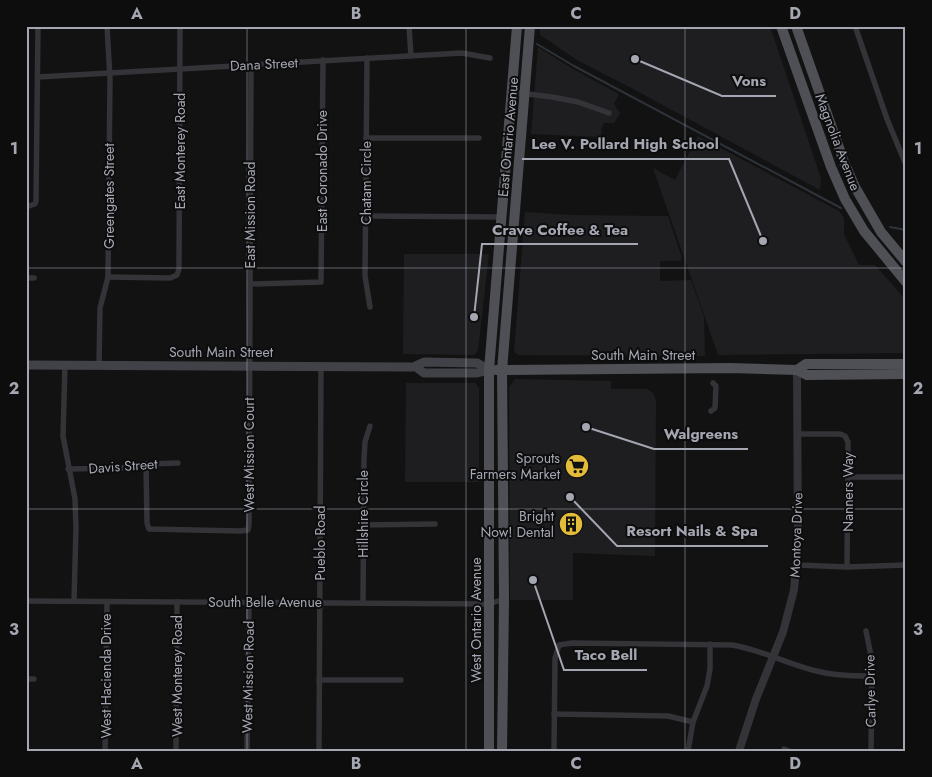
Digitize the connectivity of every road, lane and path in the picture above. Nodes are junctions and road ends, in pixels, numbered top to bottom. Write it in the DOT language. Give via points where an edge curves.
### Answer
graph roads {
  1 [pos="38,26"];
  2 [pos="107,26"];
  3 [pos="180,26"];
  4 [pos="410,26"];
  5 [pos="517,26"];
  6 [pos="530,26"];
  7 [pos="781,26"];
  8 [pos="796,26"];
  9 [pos="855,26"];
  10 [pos="411,56"];
  11 [pos="367,58"];
  12 [pos="490,58"];
  13 [pos="323,60"];
  14 [pos="252,65"];
  15 [pos="180,69"];
  16 [pos="110,73"];
  17 [pos="38,77"];
  18 [pos="512,92"];
  19 [pos="525,93"];
  20 [pos="609,113"];
  21 [pos="366,138"];
  22 [pos="478,138"];
  23 [pos="906,165"];
  24 [pos="26,206"];
  25 [pos="366,216"];
  26 [pos="502,217"];
  27 [pos="906,262"];
  28 [pos="108,277"];
  29 [pos="26,278"];
  30 [pos="34,278"];
  31 [pos="906,282"];
  32 [pos="250,284"];
  33 [pos="509,292"];
  34 [pos="370,307"];
  35 [pos="906,364"];
  36 [pos="26,365"];
  37 [pos="65,365"];
  38 [pos="99,365"];
  39 [pos="249,366"];
  40 [pos="321,366"];
  41 [pos="489,370"];
  42 [pos="502,370"];
  43 [pos="797,370"];
  44 [pos="906,374"];
  45 [pos="713,383"];
  46 [pos="711,411"];
  47 [pos="370,426"];
  48 [pos="797,434"];
  49 [pos="178,463"];
  50 [pos="146,464"];
  51 [pos="68,469"];
  52 [pos="848,477"];
  53 [pos="906,477"];
  54 [pos="435,524"];
  55 [pos="364,525"];
  56 [pos="797,565"];
  57 [pos="906,565"];
  58 [pos="847,566"];
  59 [pos="504,599"];
  60 [pos="26,601"];
  61 [pos="74,601"];
  62 [pos="107,602"];
  63 [pos="177,602"];
  64 [pos="249,602"];
  65 [pos="319,603"];
  66 [pos="363,603"];
  67 [pos="490,604"];
  68 [pos="866,632"];
  69 [pos="710,644"];
  70 [pos="774,656"];
  71 [pos="872,676"];
  72 [pos="26,679"];
  73 [pos="34,679"];
  74 [pos="319,680"];
  75 [pos="401,680"];
  76 [pos="554,714"];
  77 [pos="693,722"];
  78 [pos="105,751"];
  79 [pos="176,751"];
  80 [pos="247,751"];
  81 [pos="319,751"];
  82 [pos="489,751"];
  83 [pos="502,751"];
  84 [pos="554,751"];
  85 [pos="688,751"];
  86 [pos="739,751"];
  87 [pos="871,751"];
  1 -- 17 [label="street"];
  2 -- 16 [label="street, Greengates Street"];
  3 -- 15 [label="street, East Monterey Road"];
  4 -- 10 [label="street"];
  5 -- 18 [label="main road, East Ontario Avenue"];
  6 -- 19 [label="main road, East Ontario Avenue"];
  7 -- 31 [label="main road, Magnolia Avenue" via="845,199 864,231"];
  8 -- 27 [label="main road, Magnolia Avenue" via="855,188 881,232"];
  9 -- 23 [label="street"];
  10 -- 11 [label="street, Dana Street"];
  10 -- 12 [label="street, Dana Street" via="462,53"];
  11 -- 13 [label="street, Dana Street"];
  11 -- 21 [label="street, Chatam Circle"];
  13 -- 14 [label="street, Dana Street"];
  13 -- 32 [label="street, East Coronado Drive" via="321,282"];
  14 -- 15 [label="street, Dana Street"];
  14 -- 32 [label="street, East Mission Road"];
  15 -- 16 [label="street, Dana Street"];
  15 -- 28 [label="street, East Monterey Road" via="179,269 170,278"];
  16 -- 17 [label="street, Dana Street"];
  16 -- 28 [label="street, Greengates Street"];
  17 -- 24 [label="street" via="35,204"];
  18 -- 19 [label="street"];
  18 -- 26 [label="main road, East Ontario Avenue"];
  19 -- 20 [label="street" via="578,102"];
  19 -- 33 [label="main road, East Ontario Avenue"];
  21 -- 22 [label="street"];
  21 -- 25 [label="street, Chatam Circle"];
  25 -- 26 [label="street"];
  25 -- 34 [label="street, Chatam Circle" via="365,276"];
  26 -- 33 [label="main road" via="507,219 508,225 505,268"];
  26 -- 41 [label="main road, East Ontario Avenue"];
  28 -- 38 [label="street, Greengates Street" via="100,308"];
  29 -- 30 [label="street"];
  32 -- 39 [label="street, East Mission Road"];
  33 -- 42 [label="main road, East Ontario Avenue"];
  35 -- 43 [label="main road, South Main Street" via="806,364"];
  36 -- 37 [label="main road, South Main Street"];
  37 -- 38 [label="main road, South Main Street"];
  37 -- 51 [label="street" via="63,436"];
  38 -- 39 [label="main road, South Main Street"];
  39 -- 40 [label="main road, South Main Street"];
  39 -- 50 [label="street, West Mission Court" via="248,530 149,530"];
  40 -- 41 [label="main road, South Main Street" via="416,367 424,373"];
  40 -- 65 [label="street, Pueblo Road"];
  41 -- 42 [label="main road, South Main Street"];
  41 -- 67 [label="main road, West Ontario Avenue"];
  42 -- 43 [label="main road, South Main Street"];
  42 -- 59 [label="main road, West Ontario Avenue"];
  43 -- 44 [label="main road, South Main Street" via="807,375"];
  43 -- 48 [label="street, Montoya Drive"];
  45 -- 46 [label="street" via="716,386 715,408"];
  47 -- 55 [label="street, Hillshire Circle" via="365,442"];
  48 -- 52 [label="street, Nanners Way" via="845,436 848,442"];
  48 -- 56 [label="street, Montoya Drive"];
  49 -- 50 [label="street, Davis Street"];
  50 -- 51 [label="street, Davis Street"];
  51 -- 61 [label="street" via="75,499"];
  52 -- 53 [label="street"];
  52 -- 58 [label="street, Nanners Way"];
  54 -- 55 [label="street"];
  55 -- 66 [label="street, Hillshire Circle"];
  56 -- 58 [label="street"];
  56 -- 70 [label="street, Montoya Drive" via="790,609"];
  57 -- 58 [label="street"];
  59 -- 67 [label="street, South Belle Avenue"];
  59 -- 83 [label="main road, West Ontario Avenue"];
  60 -- 61 [label="street, South Belle Avenue"];
  61 -- 62 [label="street, South Belle Avenue"];
  62 -- 63 [label="street, South Belle Avenue"];
  62 -- 78 [label="street, West Hacienda Drive"];
  63 -- 64 [label="street, South Belle Avenue"];
  63 -- 79 [label="street, West Monterey Road"];
  64 -- 65 [label="street, South Belle Avenue"];
  64 -- 80 [label="street, West Mission Road"];
  65 -- 66 [label="street, South Belle Avenue"];
  65 -- 74 [label="street, Pueblo Road"];
  66 -- 67 [label="street, South Belle Avenue"];
  67 -- 82 [label="main road, West Ontario Avenue"];
  68 -- 71 [label="street, Carlye Drive"];
  69 -- 70 [label="street" via="751,648"];
  69 -- 76 [label="street" via="559,645 555,658"];
  69 -- 77 [label="street" via="707,686"];
  70 -- 71 [label="street" via="821,672"];
  70 -- 86 [label="street, Montoya Drive"];
  71 -- 87 [label="street, Carlye Drive"];
  72 -- 73 [label="street"];
  74 -- 75 [label="street"];
  74 -- 81 [label="street, Pueblo Road"];
  76 -- 77 [label="street" via="668,716"];
  76 -- 84 [label="street"];
  77 -- 85 [label="street"];
}
